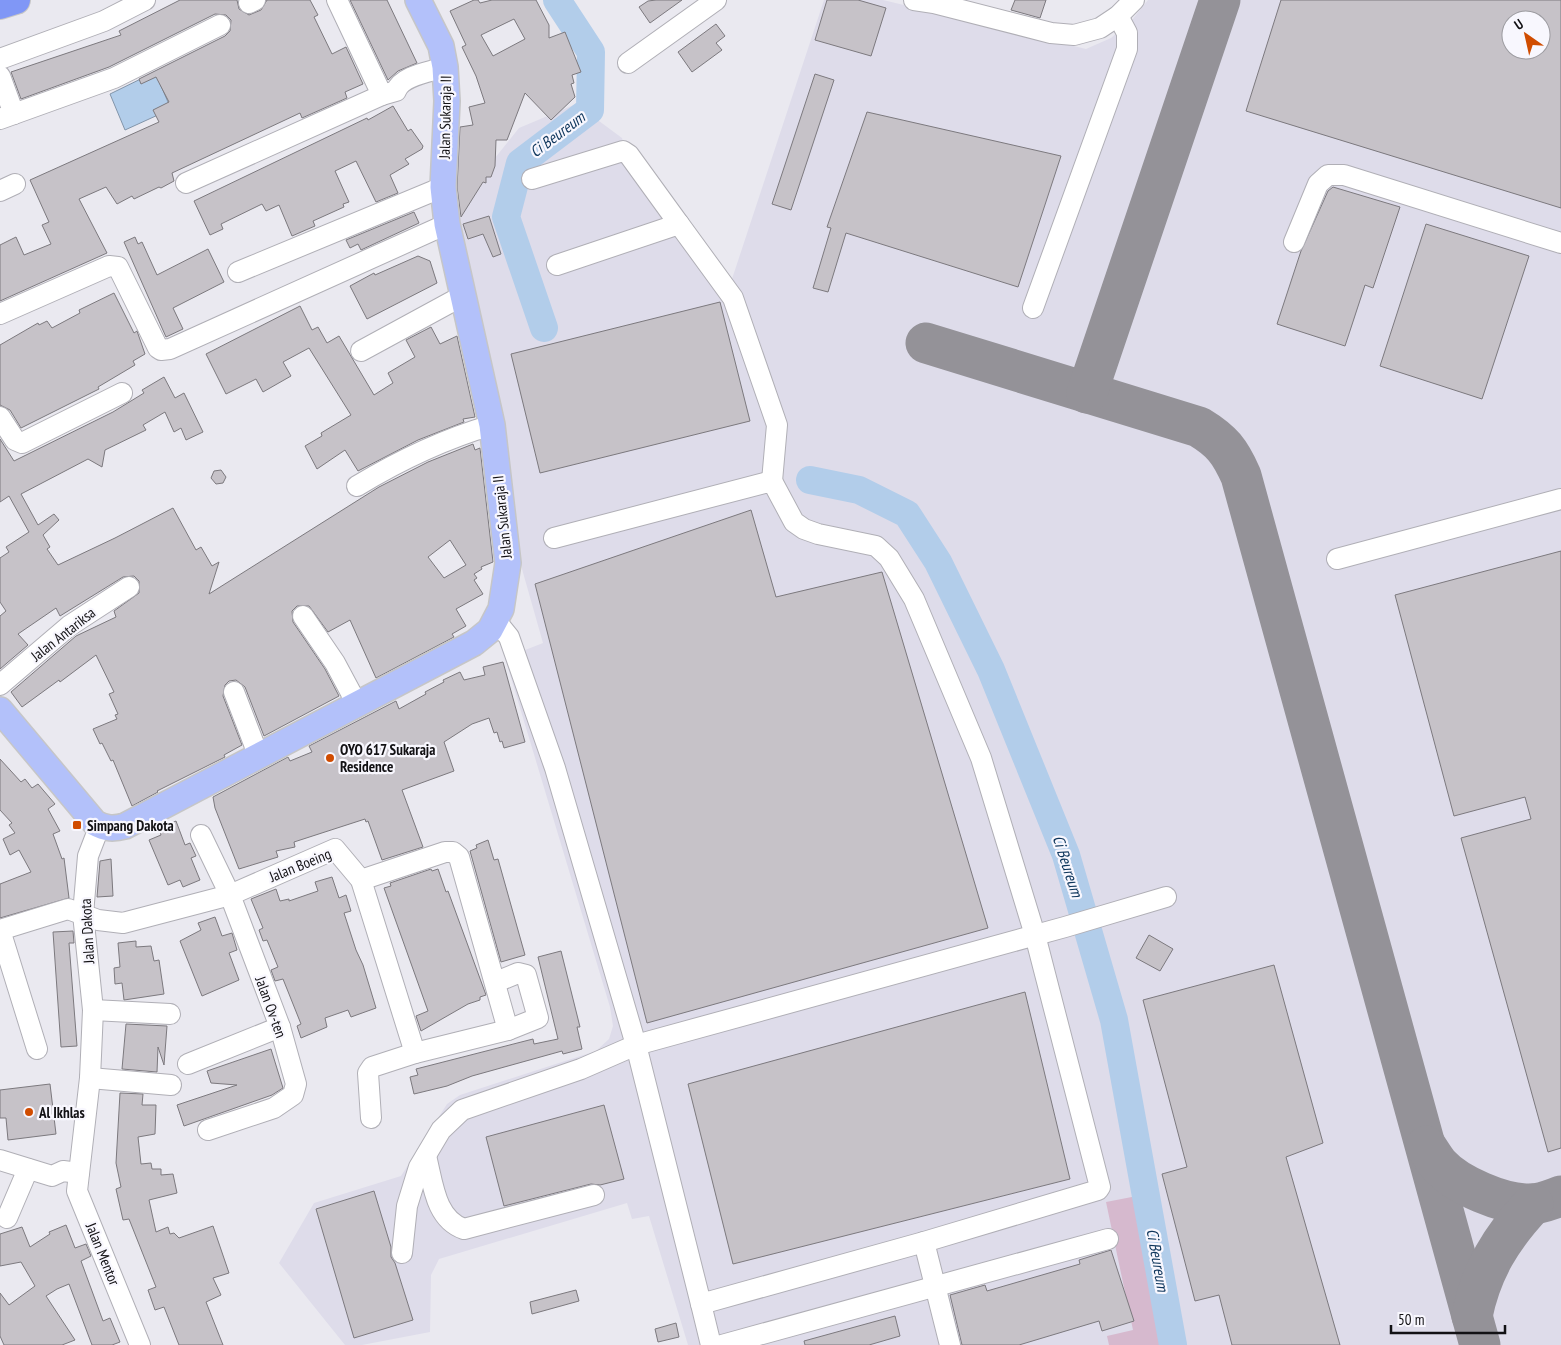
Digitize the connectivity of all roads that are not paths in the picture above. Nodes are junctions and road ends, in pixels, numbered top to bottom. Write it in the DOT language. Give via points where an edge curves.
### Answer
graph roads {
  1 [pos="16,0"];
  2 [pos="145,0"];
  3 [pos="337,0"];
  4 [pos="418,0"];
  5 [pos="716,0"];
  6 [pos="914,0"];
  7 [pos="1134,0"];
  8 [pos="935,1"];
  9 [pos="0,5"];
  10 [pos="1118,16"];
  11 [pos="220,25"];
  12 [pos="0,58"];
  13 [pos="628,63"];
  14 [pos="437,70"];
  15 [pos="0,76"];
  16 [pos="389,93"];
  17 [pos="7,116"];
  18 [pos="532,179"];
  19 [pos="186,183"];
  20 [pos="443,187"];
  21 [pos="447,224"];
  22 [pos="678,224"];
  23 [pos="1294,242"];
  24 [pos="1561,243"];
  25 [pos="557,265"];
  26 [pos="238,272"];
  27 [pos="464,296"];
  28 [pos="1034,308"];
  29 [pos="0,314"];
  30 [pos="361,351"];
  31 [pos="122,393"];
  32 [pos="0,416"];
  33 [pos="492,425"];
  34 [pos="772,481"];
  35 [pos="358,486"];
  36 [pos="1561,499"];
  37 [pos="554,538"];
  38 [pos="1336,560"];
  39 [pos="129,587"];
  40 [pos="303,616"];
  41 [pos="496,621"];
  42 [pos="0,685"];
  43 [pos="234,692"];
  44 [pos="358,706"];
  45 [pos="0,710"];
  46 [pos="260,757"];
  47 [pos="100,826"];
  48 [pos="202,835"];
  49 [pos="361,880"];
  50 [pos="230,895"];
  51 [pos="1159,900"];
  52 [pos="83,914"];
  53 [pos="0,930"];
  54 [pos="1035,935"];
  55 [pos="496,982"];
  56 [pos="93,1010"];
  57 [pos="170,1014"];
  58 [pos="280,1027"];
  59 [pos="508,1030"];
  60 [pos="636,1045"];
  61 [pos="37,1049"];
  62 [pos="415,1053"];
  63 [pos="188,1064"];
  64 [pos="90,1078"];
  65 [pos="171,1085"];
  66 [pos="371,1118"];
  67 [pos="208,1130"];
  68 [pos="426,1156"];
  69 [pos="0,1160"];
  70 [pos="28,1169"];
  71 [pos="78,1182"];
  72 [pos="594,1195"];
  73 [pos="8,1218"];
  74 [pos="1108,1240"];
  75 [pos="924,1242"];
  76 [pos="402,1253"];
  77 [pos="936,1287"];
  78 [pos="701,1304"];
  79 [pos="140,1345"];
  80 [pos="711,1345"];
  81 [pos="722,1345"];
  82 [pos="950,1345"];
  1 -- 9 [label="highway"];
  2 -- 12 [label="street" via="104,22"];
  3 -- 16 [label="street"];
  4 -- 14 [label="main road, Jalan Sukaraja II" via="441,46"];
  5 -- 13 [label="street"];
  6 -- 8 [label="street"];
  7 -- 10 [label="street"];
  8 -- 10 [label="street" via="1051,32 1074,35 1100,28"];
  10 -- 28 [label="street" via="1127,33 1127,49"];
  11 -- 17 [label="street" via="114,78"];
  14 -- 16 [label="street" via="428,81 402,96"];
  14 -- 20 [label="main road, Jalan Sukaraja II" via="447,101"];
  15 -- 17 [label="street"];
  16 -- 19 [label="street"];
  18 -- 22 [label="street" via="623,151"];
  20 -- 21 [label="main road, Jalan Sukaraja II"];
  20 -- 26 [label="street"];
  21 -- 27 [label="main road, Jalan Sukaraja II"];
  21 -- 29 [label="street" via="170,349 158,348 118,266 109,266"];
  22 -- 25 [label="street"];
  22 -- 34 [label="street" via="733,298 776,425"];
  23 -- 24 [label="street" via="1318,184 1328,175 1344,175"];
  27 -- 30 [label="street"];
  27 -- 33 [label="main road, Jalan Sukaraja II"];
  31 -- 32 [label="street" via="22,443 15,440"];
  33 -- 35 [label="street" via="435,444"];
  33 -- 41 [label="main road, Jalan Sukaraja II" via="508,564"];
  34 -- 37 [label="street"];
  34 -- 54 [label="street" via="794,522 818,534 876,546 889,558 914,599 981,758"];
  36 -- 38 [label="street"];
  39 -- 42 [label="street, Jalan Antariksa" via="69,626"];
  40 -- 44 [label="street" via="335,663"];
  41 -- 44 [label="main road, Jalan Sukaraja II" via="474,643"];
  41 -- 60 [label="street" via="509,637 555,768"];
  43 -- 46 [label="street"];
  44 -- 46 [label="main road, Jalan Sukaraja II"];
  45 -- 47 [label="main road" via="87,815"];
  46 -- 47 [label="main road, Jalan Sukaraja II" via="125,826"];
  47 -- 52 [label="street, Jalan Dakota" via="88,856"];
  48 -- 50 [label="street, Jalan Ov-ten"];
  49 -- 50 [label="street, Jalan Boeing" via="336,849"];
  49 -- 55 [label="street" via="453,852 459,857"];
  49 -- 62 [label="street, Jalan Boeing"];
  50 -- 52 [label="street, Jalan Boeing" via="123,923"];
  50 -- 58 [label="street, Jalan Ov-ten"];
  51 -- 54 [label="street"];
  52 -- 53 [label="street, Jalan Boeing" via="68,908"];
  52 -- 56 [label="street, Jalan Dakota"];
  53 -- 61 [label="street"];
  54 -- 60 [label="street"];
  54 -- 75 [label="street" via="1100,1187 1095,1193"];
  55 -- 59 [label="street"];
  55 -- 59 [label="street" via="523,972 536,1007 538,1018"];
  56 -- 57 [label="street"];
  56 -- 64 [label="street, Jalan Dakota"];
  58 -- 63 [label="street"];
  58 -- 67 [label="street, Jalan Ov-ten" via="296,1084 293,1095 274,1108"];
  59 -- 62 [label="street"];
  60 -- 68 [label="street" via="581,1069 462,1110 441,1130"];
  60 -- 78 [label="street"];
  62 -- 66 [label="street" via="378,1065 368,1073"];
  64 -- 65 [label="street"];
  64 -- 71 [label="street, Jalan Dakota"];
  68 -- 72 [label="street" via="441,1212 451,1225 464,1229"];
  68 -- 76 [label="street" via="407,1206"];
  69 -- 70 [label="street"];
  70 -- 71 [label="street" via="52,1176 63,1171"];
  70 -- 73 [label="street"];
  71 -- 79 [label="street, Jalan Mentor"];
  74 -- 77 [label="street"];
  75 -- 77 [label="street"];
  75 -- 78 [label="street"];
  77 -- 81 [label="street"];
  77 -- 82 [label="street"];
  78 -- 80 [label="street"];
}
